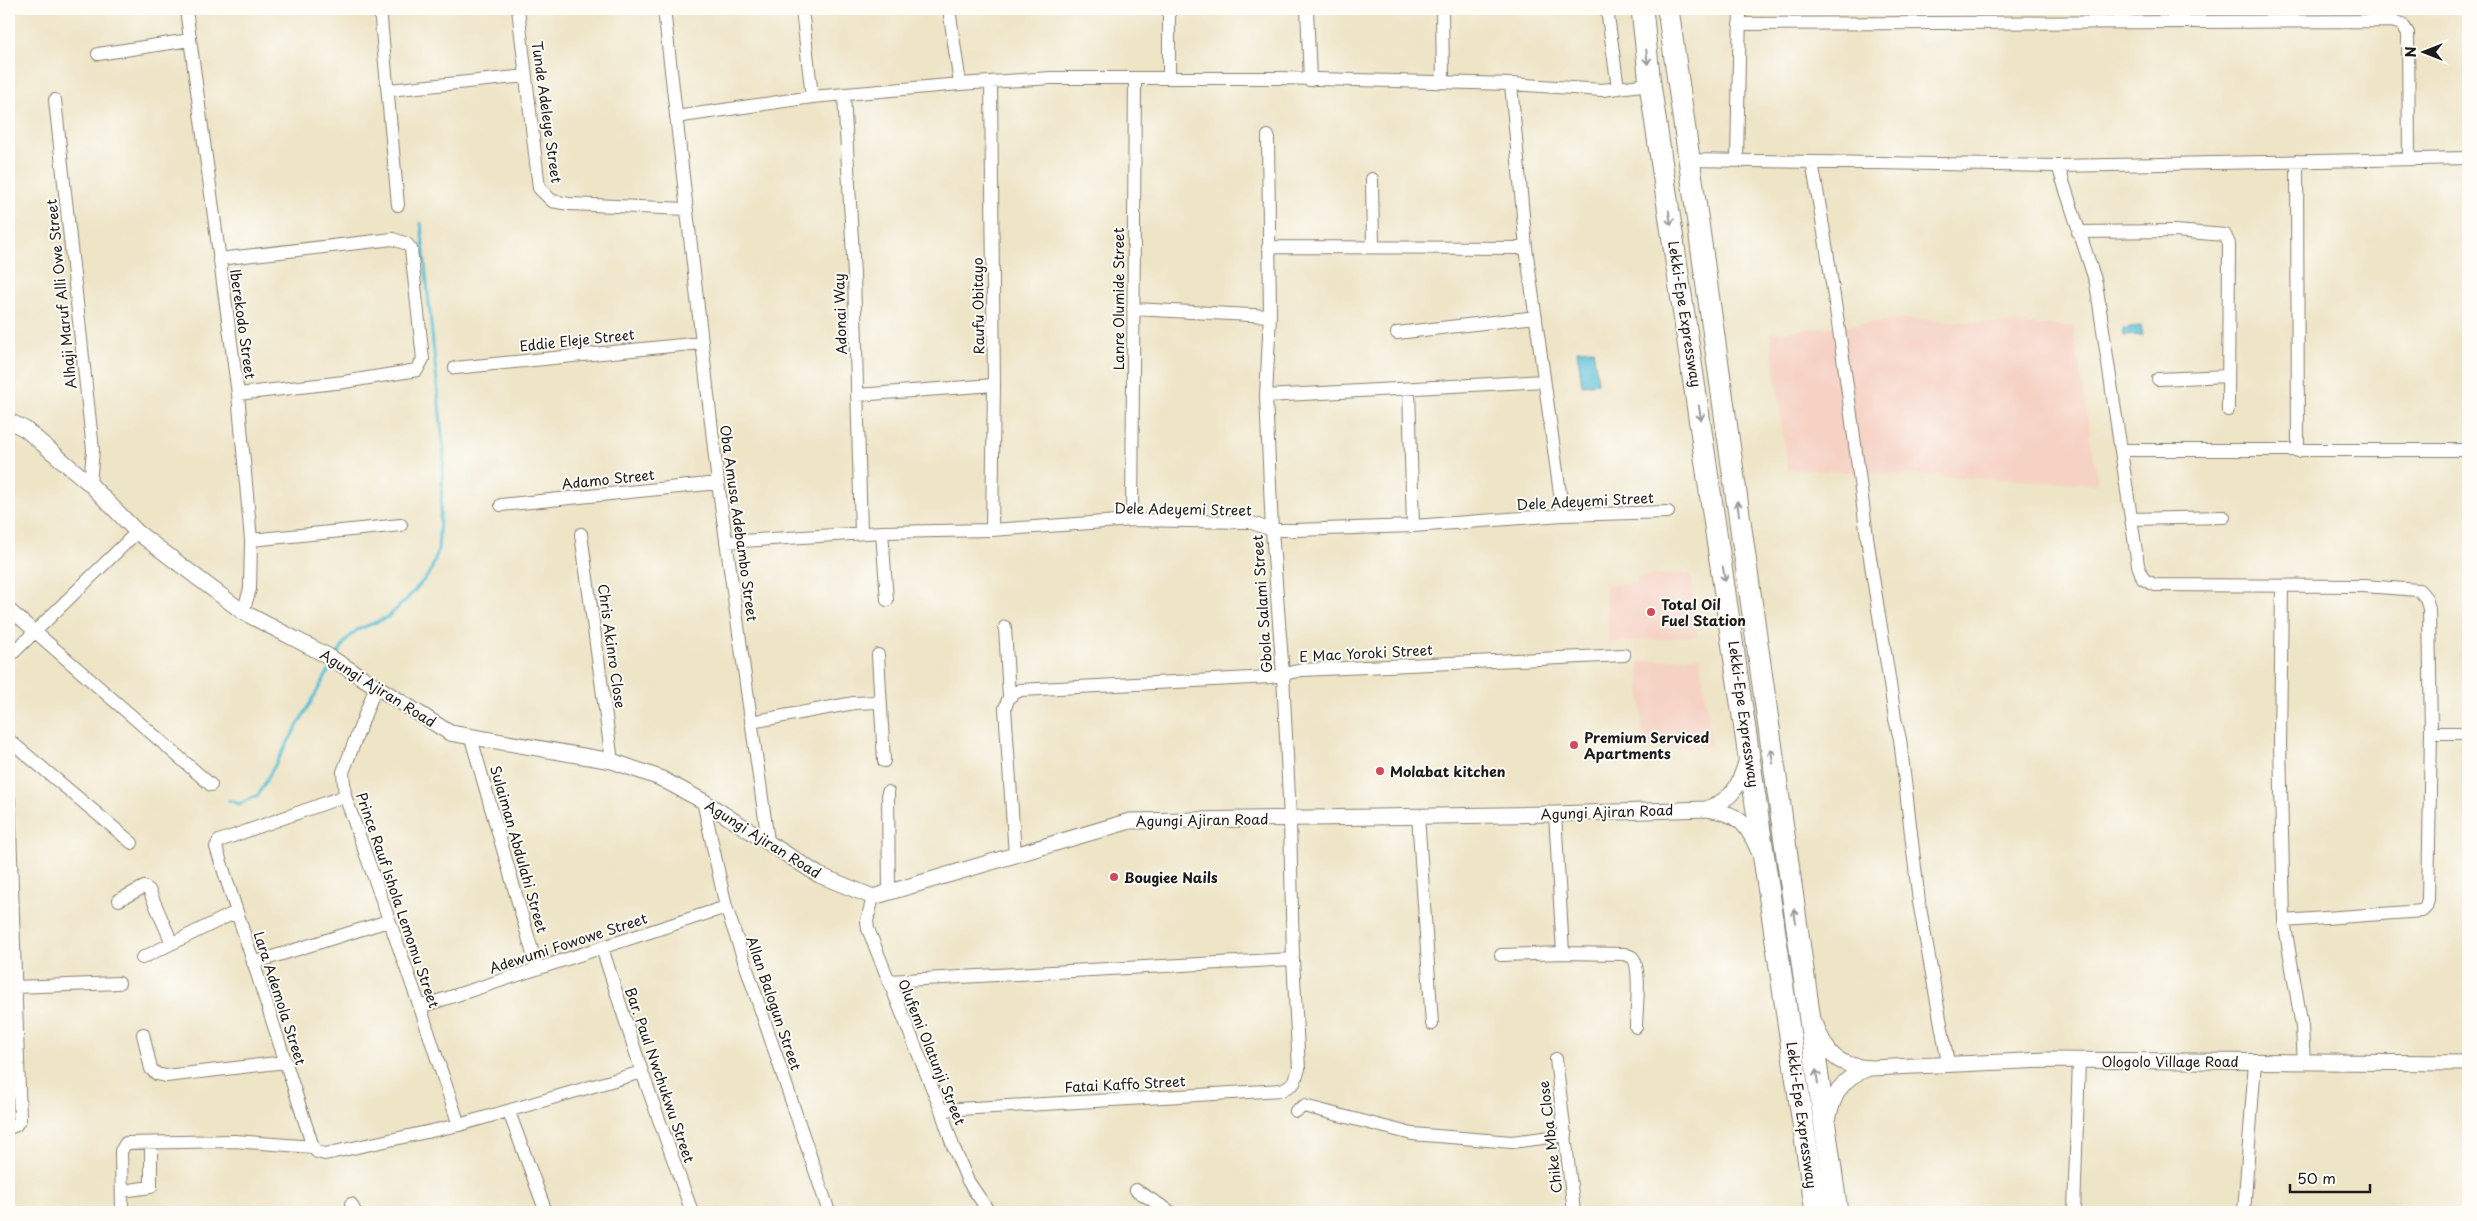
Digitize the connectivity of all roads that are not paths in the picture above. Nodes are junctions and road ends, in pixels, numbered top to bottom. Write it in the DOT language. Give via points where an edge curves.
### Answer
graph roads {
  1 [pos="186,9"];
  2 [pos="380,9"];
  3 [pos="518,9"];
  4 [pos="664,9"];
  5 [pos="802,9"];
  6 [pos="949,9"];
  7 [pos="1169,9"];
  8 [pos="1307,9"];
  9 [pos="1442,9"];
  10 [pos="1607,9"];
  11 [pos="1642,9"];
  12 [pos="1662,9"];
  13 [pos="1668,9"];
  14 [pos="1740,9"];
  15 [pos="1739,24"];
  16 [pos="190,40"];
  17 [pos="98,54"];
  18 [pos="1676,62"];
  19 [pos="526,76"];
  20 [pos="1169,77"];
  21 [pos="1135,78"];
  22 [pos="1310,80"];
  23 [pos="1443,81"];
  24 [pos="990,82"];
  25 [pos="960,84"];
  26 [pos="1511,84"];
  27 [pos="1650,84"];
  28 [pos="1618,88"];
  29 [pos="389,90"];
  30 [pos="844,94"];
  31 [pos="812,97"];
  32 [pos="55,100"];
  33 [pos="676,117"];
  34 [pos="1268,136"];
  35 [pos="2468,158"];
  36 [pos="2409,159"];
  37 [pos="1689,160"];
  38 [pos="1737,160"];
  39 [pos="1812,162"];
  40 [pos="2297,162"];
  41 [pos="2058,166"];
  42 [pos="1372,179"];
  43 [pos="398,205"];
  44 [pos="686,209"];
  45 [pos="2078,232"];
  46 [pos="1268,247"];
  47 [pos="1373,248"];
  48 [pos="1526,248"];
  49 [pos="219,259"];
  50 [pos="1133,309"];
  51 [pos="1270,316"];
  52 [pos="1536,317"];
  53 [pos="1397,333"];
  54 [pos="701,343"];
  55 [pos="455,368"];
  56 [pos="2228,376"];
  57 [pos="2158,379"];
  58 [pos="1544,381"];
  59 [pos="994,385"];
  60 [pos="1409,389"];
  61 [pos="238,394"];
  62 [pos="857,395"];
  63 [pos="1266,396"];
  64 [pos="2228,410"];
  65 [pos="9,421"];
  66 [pos="2123,450"];
  67 [pos="2468,450"];
  68 [pos="2298,451"];
  69 [pos="718,483"];
  70 [pos="90,484"];
  71 [pos="501,505"];
  72 [pos="1668,512"];
  73 [pos="1562,514"];
  74 [pos="2224,517"];
  75 [pos="2132,519"];
  76 [pos="1132,520"];
  77 [pos="401,525"];
  78 [pos="1413,526"];
  79 [pos="992,530"];
  80 [pos="1272,530"];
  81 [pos="137,532"];
  82 [pos="882,532"];
  83 [pos="582,534"];
  84 [pos="861,534"];
  85 [pos="251,540"];
  86 [pos="726,542"];
  87 [pos="2282,586"];
  88 [pos="887,600"];
  89 [pos="9,609"];
  90 [pos="243,612"];
  91 [pos="1005,627"];
  92 [pos="35,630"];
  93 [pos="878,655"];
  94 [pos="1624,655"];
  95 [pos="9,657"];
  96 [pos="1283,674"];
  97 [pos="376,686"];
  98 [pos="1014,694"];
  99 [pos="879,702"];
  100 [pos="751,722"];
  101 [pos="2431,733"];
  102 [pos="2468,733"];
  103 [pos="471,738"];
  104 [pos="9,740"];
  105 [pos="1748,755"];
  106 [pos="612,761"];
  107 [pos="884,761"];
  108 [pos="211,785"];
  109 [pos="888,792"];
  110 [pos="345,796"];
  111 [pos="9,800"];
  112 [pos="703,801"];
  113 [pos="1706,809"];
  114 [pos="1555,814"];
  115 [pos="1418,815"];
  116 [pos="1290,819"];
  117 [pos="768,841"];
  118 [pos="132,843"];
  119 [pos="1015,855"];
  120 [pos="1768,872"];
  121 [pos="889,892"];
  122 [pos="873,897"];
  123 [pos="119,900"];
  124 [pos="726,907"];
  125 [pos="236,912"];
  126 [pos="388,921"];
  127 [pos="2284,921"];
  128 [pos="172,943"];
  129 [pos="602,948"];
  130 [pos="1563,953"];
  131 [pos="1501,955"];
  132 [pos="142,958"];
  133 [pos="1293,959"];
  134 [pos="253,963"];
  135 [pos="537,968"];
  136 [pos="888,981"];
  137 [pos="119,983"];
  138 [pos="15,987"];
  139 [pos="1806,995"];
  140 [pos="420,1007"];
  141 [pos="1432,1024"];
  142 [pos="1636,1027"];
  143 [pos="143,1034"];
  144 [pos="1556,1059"];
  145 [pos="2079,1060"];
  146 [pos="285,1062"];
  147 [pos="2255,1062"];
  148 [pos="1948,1063"];
  149 [pos="2304,1063"];
  150 [pos="2468,1063"];
  151 [pos="1871,1068"];
  152 [pos="1299,1069"];
  153 [pos="642,1072"];
  154 [pos="941,1110"];
  155 [pos="1296,1111"];
  156 [pos="509,1112"];
  157 [pos="459,1125"];
  158 [pos="9,1128"];
  159 [pos="1566,1135"];
  160 [pos="151,1144"];
  161 [pos="1827,1146"];
  162 [pos="312,1147"];
  163 [pos="1136,1190"];
  164 [pos="122,1192"];
  165 [pos="122,1210"];
  166 [pos="546,1212"];
  167 [pos="692,1212"];
  168 [pos="828,1212"];
  169 [pos="989,1212"];
  170 [pos="1171,1212"];
  171 [pos="1574,1212"];
  172 [pos="1816,1212"];
  173 [pos="1837,1212"];
  174 [pos="2074,1212"];
  175 [pos="2244,1212"];
  1 -- 16 [label="street, Iberekodo Street"];
  2 -- 29 [label="street"];
  3 -- 19 [label="street, Tunde Adeleye Street"];
  4 -- 33 [label="street, Oba Amusa Adebambo Street"];
  5 -- 31 [label="street"];
  6 -- 25 [label="street"];
  7 -- 20 [label="street"];
  8 -- 22 [label="street"];
  9 -- 23 [label="street"];
  10 -- 28 [label="street"];
  11 -- 27 [label="highway, Lekki-Epe Expressway, one-way"];
  12 -- 18 [label="highway" via="1667,43"];
  13 -- 18 [label="highway, Lekki-Epe Expressway"];
  14 -- 15 [label="street"];
  15 -- 36 [label="street" via="2392,21 2402,24 2408,33"];
  15 -- 38 [label="street"];
  16 -- 17 [label="street"];
  16 -- 49 [label="street, Iberekodo Street"];
  18 -- 37 [label="highway, Lekki-Epe Expressway"];
  19 -- 29 [label="street"];
  19 -- 44 [label="street, Tunde Adeleye Street" via="539,188 552,201"];
  20 -- 21 [label="street"];
  20 -- 22 [label="street"];
  21 -- 24 [label="street"];
  21 -- 50 [label="street, Lanre Olumide Street"];
  22 -- 23 [label="street"];
  23 -- 26 [label="street"];
  24 -- 25 [label="street"];
  24 -- 59 [label="street, Raufu Obitayo"];
  25 -- 30 [label="street"];
  26 -- 28 [label="street" via="1602,90"];
  26 -- 48 [label="street"];
  27 -- 28 [label="street"];
  27 -- 105 [label="highway, Lekki-Epe Expressway, one-way" via="1732,628"];
  29 -- 43 [label="street"];
  30 -- 31 [label="street"];
  30 -- 62 [label="street, Adonai Way"];
  31 -- 33 [label="street"];
  32 -- 70 [label="street, Alhaji Maruf Alli Owe Street" via="93,450"];
  33 -- 44 [label="street, Oba Amusa Adebambo Street"];
  34 -- 46 [label="street, Gbola Salami Street"];
  35 -- 36 [label="street"];
  36 -- 40 [label="street"];
  37 -- 38 [label="street"];
  139 -- 37 [label="highway, Lekki-Epe Expressway, one-way"];
  38 -- 39 [label="street"];
  39 -- 41 [label="street"];
  39 -- 148 [label="street" via="1900,739 1919,902"];
  40 -- 41 [label="street"];
  40 -- 68 [label="street"];
  41 -- 45 [label="street"];
  42 -- 47 [label="street"];
  44 -- 54 [label="street, Oba Amusa Adebambo Street"];
  45 -- 56 [label="street" via="2225,234 2229,244"];
  45 -- 66 [label="street" via="2096,283"];
  46 -- 47 [label="street"];
  46 -- 51 [label="street, Gbola Salami Street"];
  47 -- 48 [label="street"];
  48 -- 52 [label="street"];
  49 -- 61 [label="street, Iberekodo Street"];
  49 -- 61 [label="street" via="393,239 411,249 423,359 417,370"];
  50 -- 51 [label="street"];
  50 -- 76 [label="street, Lanre Olumide Street"];
  51 -- 63 [label="street, Gbola Salami Street"];
  52 -- 53 [label="street"];
  52 -- 58 [label="street"];
  54 -- 55 [label="street, Eddie Eleje Street"];
  54 -- 69 [label="street, Oba Amusa Adebambo Street"];
  56 -- 57 [label="street"];
  56 -- 64 [label="street"];
  58 -- 60 [label="street"];
  58 -- 73 [label="street"];
  59 -- 62 [label="street"];
  59 -- 79 [label="street, Raufu Obitayo"];
  60 -- 63 [label="street"];
  60 -- 78 [label="street"];
  61 -- 85 [label="street, Iberekodo Street"];
  62 -- 84 [label="street, Adonai Way"];
  63 -- 80 [label="street, Gbola Salami Street"];
  65 -- 70 [label="street, Agungi Ajiran Road" via="25,428"];
  66 -- 68 [label="street"];
  66 -- 75 [label="street"];
  67 -- 68 [label="street"];
  69 -- 71 [label="street, Adamo Street"];
  69 -- 86 [label="street, Oba Amusa Adebambo Street"];
  70 -- 81 [label="street, Agungi Ajiran Road"];
  72 -- 73 [label="street, Dele Adeyemi Street"];
  73 -- 78 [label="street, Dele Adeyemi Street"];
  74 -- 75 [label="street"];
  75 -- 87 [label="street" via="2143,580 2154,585"];
  76 -- 79 [label="street, Dele Adeyemi Street"];
  76 -- 80 [label="street, Dele Adeyemi Street" via="1249,522"];
  77 -- 85 [label="street"];
  78 -- 80 [label="street, Dele Adeyemi Street"];
  79 -- 82 [label="street, Dele Adeyemi Street"];
  80 -- 96 [label="street, Gbola Salami Street"];
  81 -- 90 [label="street, Agungi Ajiran Road"];
  81 -- 92 [label="street"];
  82 -- 84 [label="street, Dele Adeyemi Street"];
  82 -- 88 [label="street"];
  83 -- 106 [label="street, Chris Akinro Close"];
  84 -- 86 [label="street, Dele Adeyemi Street"];
  85 -- 90 [label="street, Iberekodo Street" via="250,589"];
  86 -- 100 [label="street, Oba Amusa Adebambo Street"];
  87 -- 101 [label="street" via="2419,590 2429,609"];
  87 -- 127 [label="street" via="2280,743"];
  89 -- 92 [label="street"];
  90 -- 97 [label="street, Agungi Ajiran Road" via="328,656"];
  91 -- 98 [label="street"];
  92 -- 95 [label="street"];
  92 -- 108 [label="street"];
  93 -- 99 [label="street"];
  94 -- 96 [label="street, E Mac Yoroki Street" via="1302,670"];
  96 -- 98 [label="street, E Mac Yoroki Street"];
  96 -- 116 [label="street, Gbola Salami Street"];
  97 -- 103 [label="street, Agungi Ajiran Road" via="450,733"];
  97 -- 110 [label="street, Prince Rauf Ishola Lemomu Street" via="343,772"];
  98 -- 119 [label="street" via="1005,708"];
  99 -- 100 [label="street" via="854,703"];
  99 -- 107 [label="street"];
  100 -- 117 [label="street, Oba Amusa Adebambo Street"];
  101 -- 102 [label="street"];
  101 -- 127 [label="street" via="2426,907 2422,912"];
  103 -- 106 [label="street, Agungi Ajiran Road"];
  103 -- 135 [label="street, Sulaiman Abdulahi Street"];
  104 -- 118 [label="street"];
  105 -- 113 [label="street" via="1740,783 1723,803"];
  105 -- 120 [label="highway, Lekki-Epe Expressway"];
  106 -- 112 [label="street, Agungi Ajiran Road" via="660,778"];
  109 -- 121 [label="street"];
  110 -- 125 [label="street, Lara Ademola Street" via="217,844"];
  110 -- 126 [label="street, Prince Rauf Ishola Lemomu Street"];
  111 -- 138 [label="street"];
  112 -- 117 [label="street, Agungi Ajiran Road"];
  112 -- 124 [label="street, Allan Balogun Street"];
  113 -- 114 [label="street, Agungi Ajiran Road"];
  113 -- 120 [label="street" via="1726,812 1745,826"];
  114 -- 115 [label="street, Agungi Ajiran Road"];
  114 -- 130 [label="street"];
  115 -- 116 [label="street, Agungi Ajiran Road"];
  115 -- 141 [label="street"];
  116 -- 119 [label="street, Agungi Ajiran Road" via="1130,821"];
  116 -- 133 [label="street, Gbola Salami Street"];
  117 -- 122 [label="street, Agungi Ajiran Road" via="819,875"];
  119 -- 121 [label="street, Agungi Ajiran Road"];
  120 -- 172 [label="highway, Lekki-Epe Expressway"];
  121 -- 122 [label="street, Agungi Ajiran Road"];
  122 -- 136 [label="street, Olufemi Olatunji Street" via="867,921"];
  123 -- 128 [label="street" via="144,886 149,890"];
  124 -- 129 [label="street, Adewumi Fowowe Street"];
  124 -- 168 [label="street, Allan Balogun Street"];
  125 -- 128 [label="street"];
  125 -- 134 [label="street, Lara Ademola Street"];
  126 -- 134 [label="street"];
  126 -- 140 [label="street, Prince Rauf Ishola Lemomu Street"];
  127 -- 149 [label="street" via="2302,1027"];
  128 -- 132 [label="street"];
  129 -- 135 [label="street, Adewumi Fowowe Street"];
  129 -- 153 [label="street, Bar. Paul Nwchukwu Street"];
  130 -- 131 [label="street"];
  130 -- 142 [label="street" via="1624,954 1632,958 1637,981"];
  133 -- 136 [label="street"];
  133 -- 152 [label="street, Gbola Salami Street"];
  134 -- 146 [label="street, Lara Ademola Street"];
  135 -- 140 [label="street, Adewumi Fowowe Street"];
  136 -- 154 [label="street, Olufemi Olatunji Street"];
  137 -- 138 [label="street"];
  138 -- 158 [label="street" via="20,1119"];
  139 -- 151 [label="street" via="1829,1051 1845,1064"];
  161 -- 139 [label="highway, Lekki-Epe Expressway, one-way"];
  140 -- 157 [label="street, Prince Rauf Ishola Lemomu Street"];
  143 -- 146 [label="street" via="151,1069 166,1076"];
  144 -- 159 [label="street, Chike Mba Close"];
  145 -- 147 [label="street, Ologolo Village Road"];
  145 -- 148 [label="street, Ologolo Village Road"];
  145 -- 174 [label="street"];
  146 -- 162 [label="street, Lara Ademola Street"];
  147 -- 149 [label="street, Ologolo Village Road"];
  147 -- 175 [label="street"];
  148 -- 151 [label="street, Ologolo Village Road"];
  149 -- 150 [label="street, Ologolo Village Road"];
  151 -- 161 [label="street" via="1850,1076 1836,1092 1828,1122"];
  152 -- 154 [label="street, Fatai Kaffo Street" via="1294,1083 1282,1090"];
  153 -- 156 [label="street"];
  153 -- 167 [label="street, Bar. Paul Nwchukwu Street"];
  154 -- 169 [label="street, Olufemi Olatunji Street" via="968,1181"];
  155 -- 159 [label="street" via="1304,1106 1412,1134 1512,1142"];
  156 -- 157 [label="street"];
  156 -- 166 [label="street"];
  157 -- 162 [label="street" via="326,1154"];
  159 -- 171 [label="street, Chike Mba Close"];
  160 -- 162 [label="street" via="234,1140"];
  160 -- 164 [label="street" via="151,1187"];
  160 -- 164 [label="street" via="126,1143 122,1146"];
  161 -- 173 [label="highway, Lekki-Epe Expressway"];
  163 -- 170 [label="street"];
  164 -- 165 [label="street"];
}
